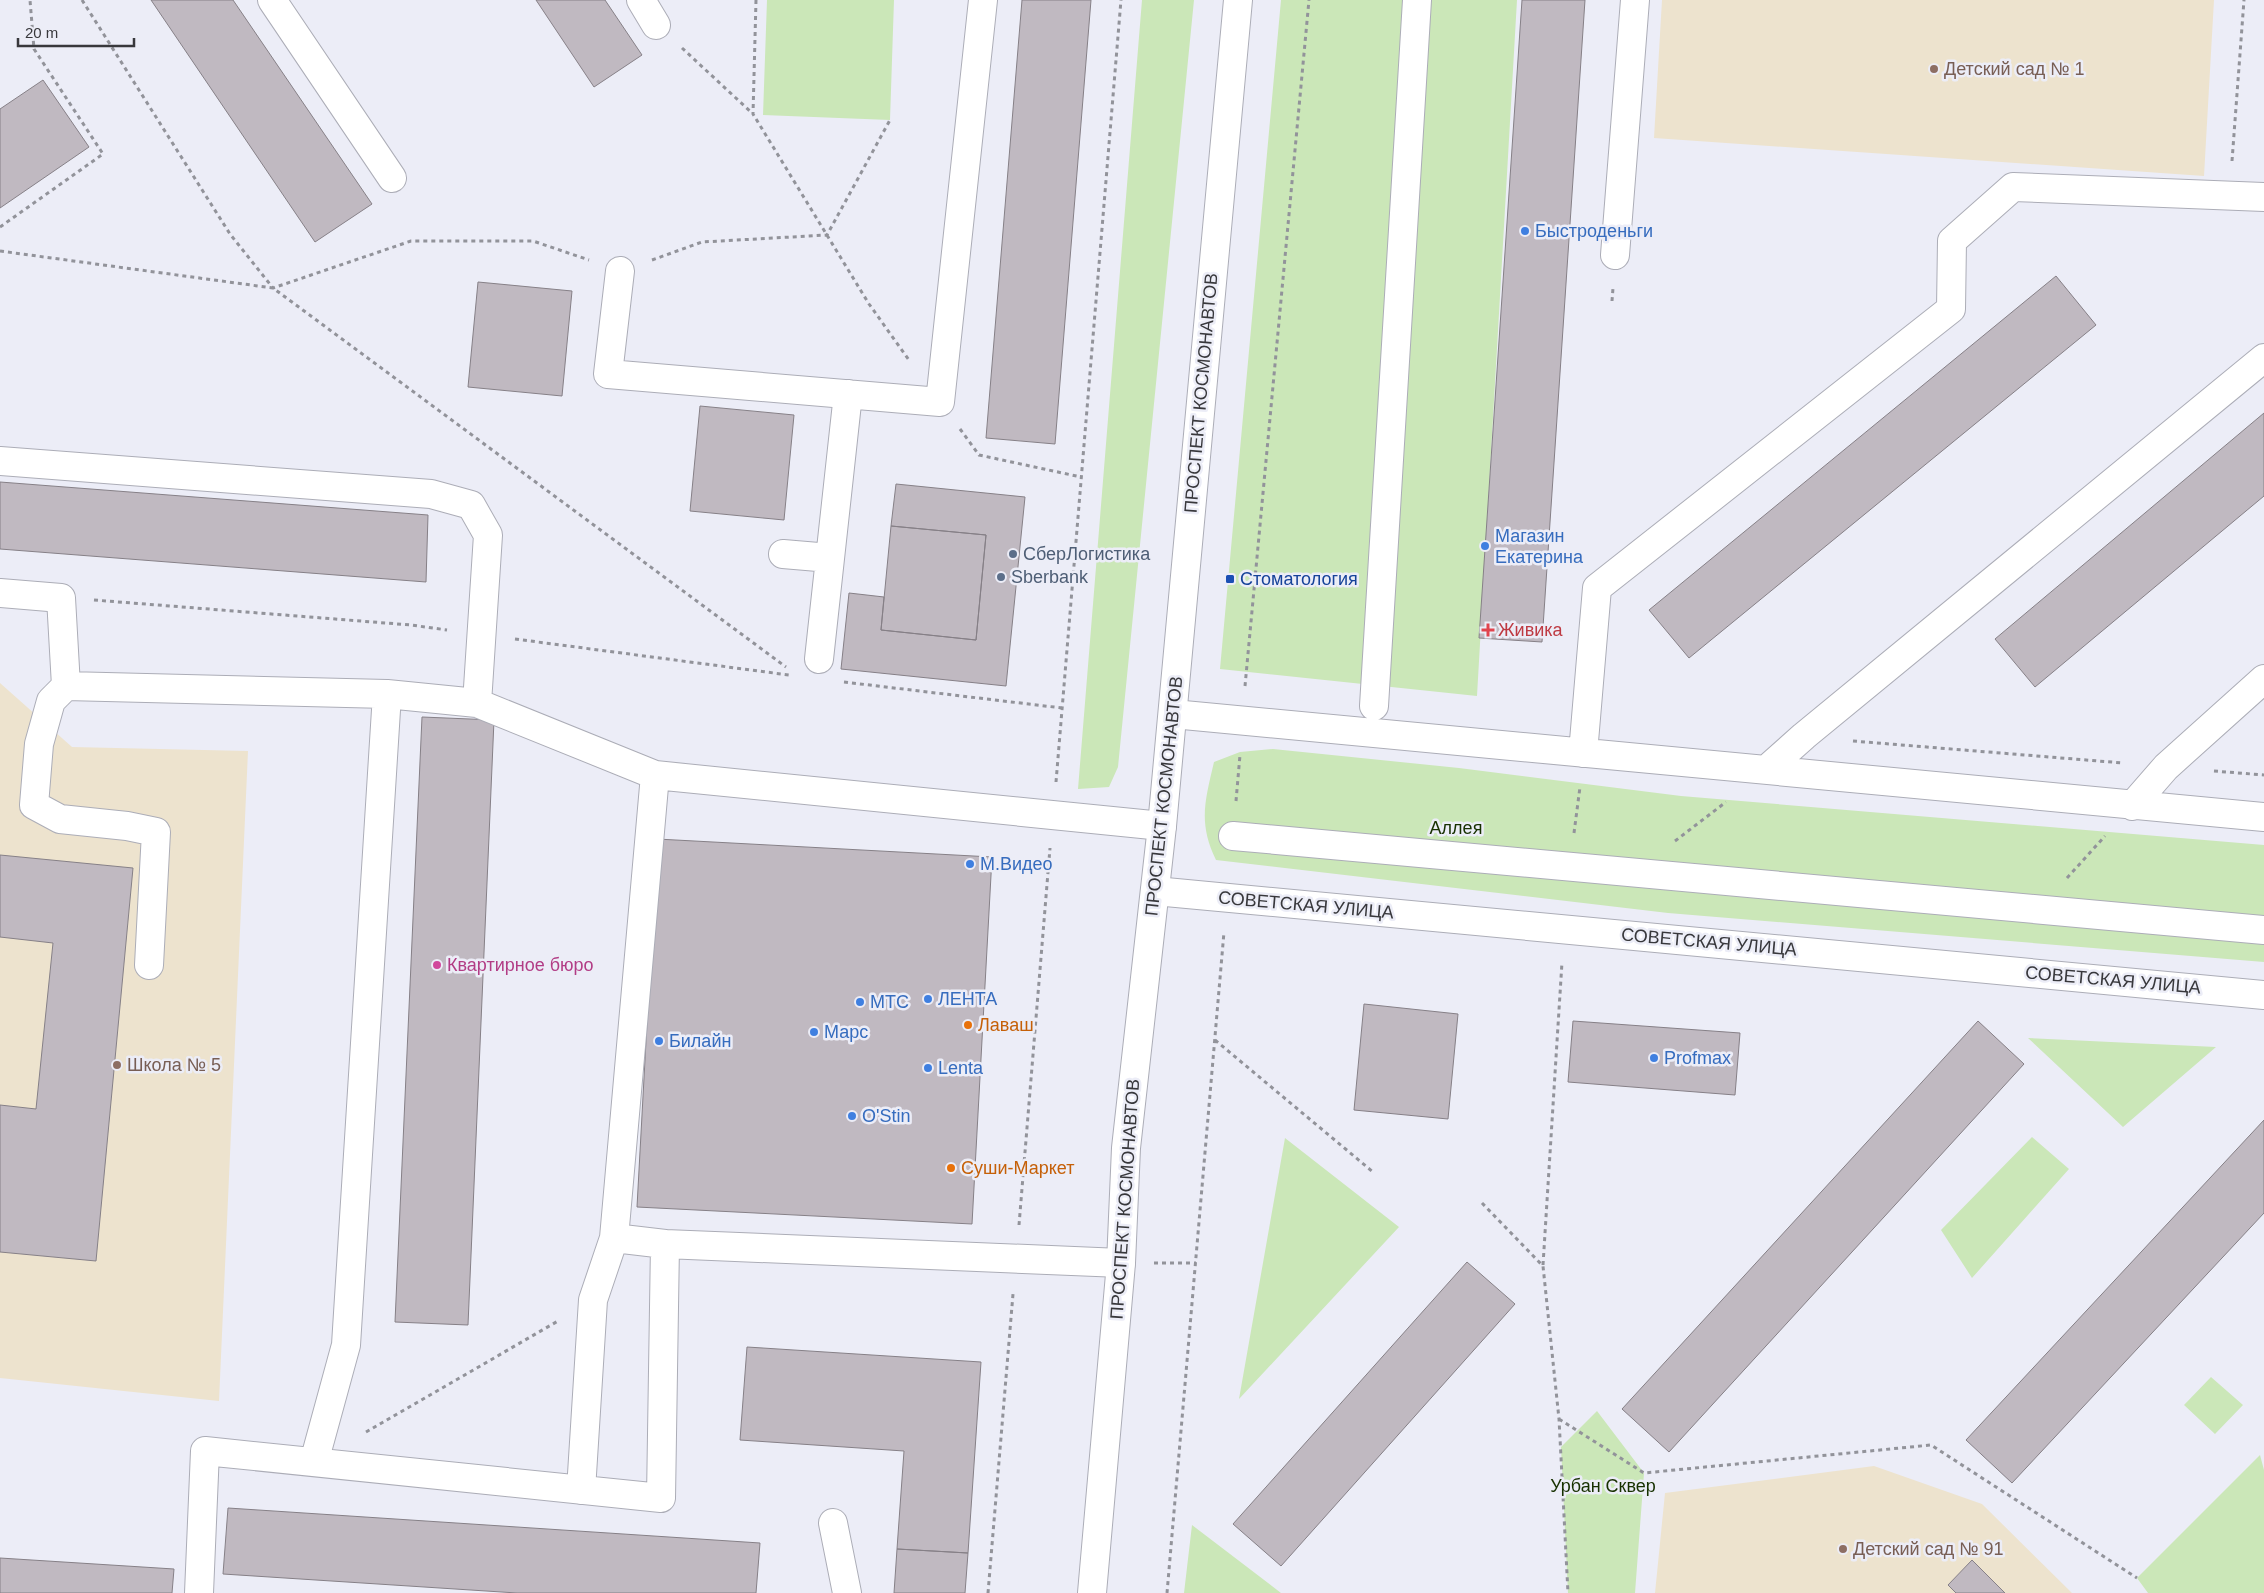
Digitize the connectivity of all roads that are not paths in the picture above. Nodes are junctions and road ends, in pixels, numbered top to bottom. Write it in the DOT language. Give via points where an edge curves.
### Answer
graph roads {
  1 [pos="272,0"];
  2 [pos="641,0"];
  3 [pos="983,0"];
  4 [pos="1238,0"];
  5 [pos="1417,0"];
  6 [pos="1635,0"];
  7 [pos="656,25"];
  8 [pos="392,178"];
  9 [pos="2264,197"];
  10 [pos="1615,255"];
  11 [pos="620,271"];
  12 [pos="2264,358"];
  13 [pos="848,394"];
  14 [pos="0,461"];
  15 [pos="783,554"];
  16 [pos="830,558"];
  17 [pos="0,593"];
  18 [pos="819,659"];
  19 [pos="2264,679"];
  20 [pos="66,686"];
  21 [pos="387,694"];
  22 [pos="477,703"];
  23 [pos="1374,706"];
  24 [pos="1173,714"];
  25 [pos="1584,753"];
  26 [pos="1768,769"];
  27 [pos="655,775"];
  28 [pos="2132,806"];
  29 [pos="2264,817"];
  30 [pos="1162,826"];
  31 [pos="1233,836"];
  32 [pos="1155,891"];
  33 [pos="2264,930"];
  34 [pos="149,965"];
  35 [pos="2264,995"];
  36 [pos="614,1238"];
  37 [pos="665,1244"];
  38 [pos="1121,1263"];
  39 [pos="314,1462"];
  40 [pos="581,1490"];
  41 [pos="833,1523"];
  42 [pos="199,1593"];
  43 [pos="847,1593"];
  44 [pos="1092,1593"];
  1 -- 8 [label="street"];
  2 -- 7 [label="street"];
  3 -- 13 [label="street" via="940,402"];
  4 -- 24 [label="street, ПРОСПЕКТ КОСМОНАВТОВ"];
  5 -- 23 [label="street"];
  6 -- 10 [label="street"];
  9 -- 25 [label="street" via="2013,187 1952,241 1951,309 1597,588"];
  11 -- 13 [label="street" via="608,374"];
  12 -- 26 [label="street"];
  13 -- 16 [label="street"];
  14 -- 22 [label="street" via="431,494 471,506 488,535"];
  15 -- 16 [label="street"];
  16 -- 18 [label="street"];
  17 -- 20 [label="street" via="61,598"];
  19 -- 28 [label="street" via="2166,767"];
  20 -- 21 [label="street"];
  20 -- 34 [label="street" via="51,701 39,744 34,805 60,819 156,832"];
  21 -- 22 [label="street"];
  21 -- 39 [label="street" via="346,1345"];
  22 -- 27 [label="street"];
  24 -- 25 [label="street"];
  24 -- 30 [label="street, ПРОСПЕКТ КОСМОНАВТОВ"];
  25 -- 26 [label="street"];
  26 -- 28 [label="street"];
  27 -- 30 [label="street"];
  27 -- 36 [label="street"];
  28 -- 29 [label="street"];
  30 -- 32 [label="street, ПРОСПЕКТ КОСМОНАВТОВ"];
  31 -- 33 [label="street"];
  32 -- 35 [label="street, СОВЕТСКАЯ УЛИЦА"];
  32 -- 38 [label="street, ПРОСПЕКТ КОСМОНАВТОВ" via="1126,1148"];
  36 -- 37 [label="street"];
  36 -- 40 [label="street" via="593,1300"];
  37 -- 38 [label="street"];
  37 -- 40 [label="street" via="661,1498"];
  38 -- 44 [label="street, ПРОСПЕКТ КОСМОНАВТОВ"];
  39 -- 40 [label="street"];
  39 -- 42 [label="street" via="205,1451"];
  41 -- 43 [label="street"];
}
